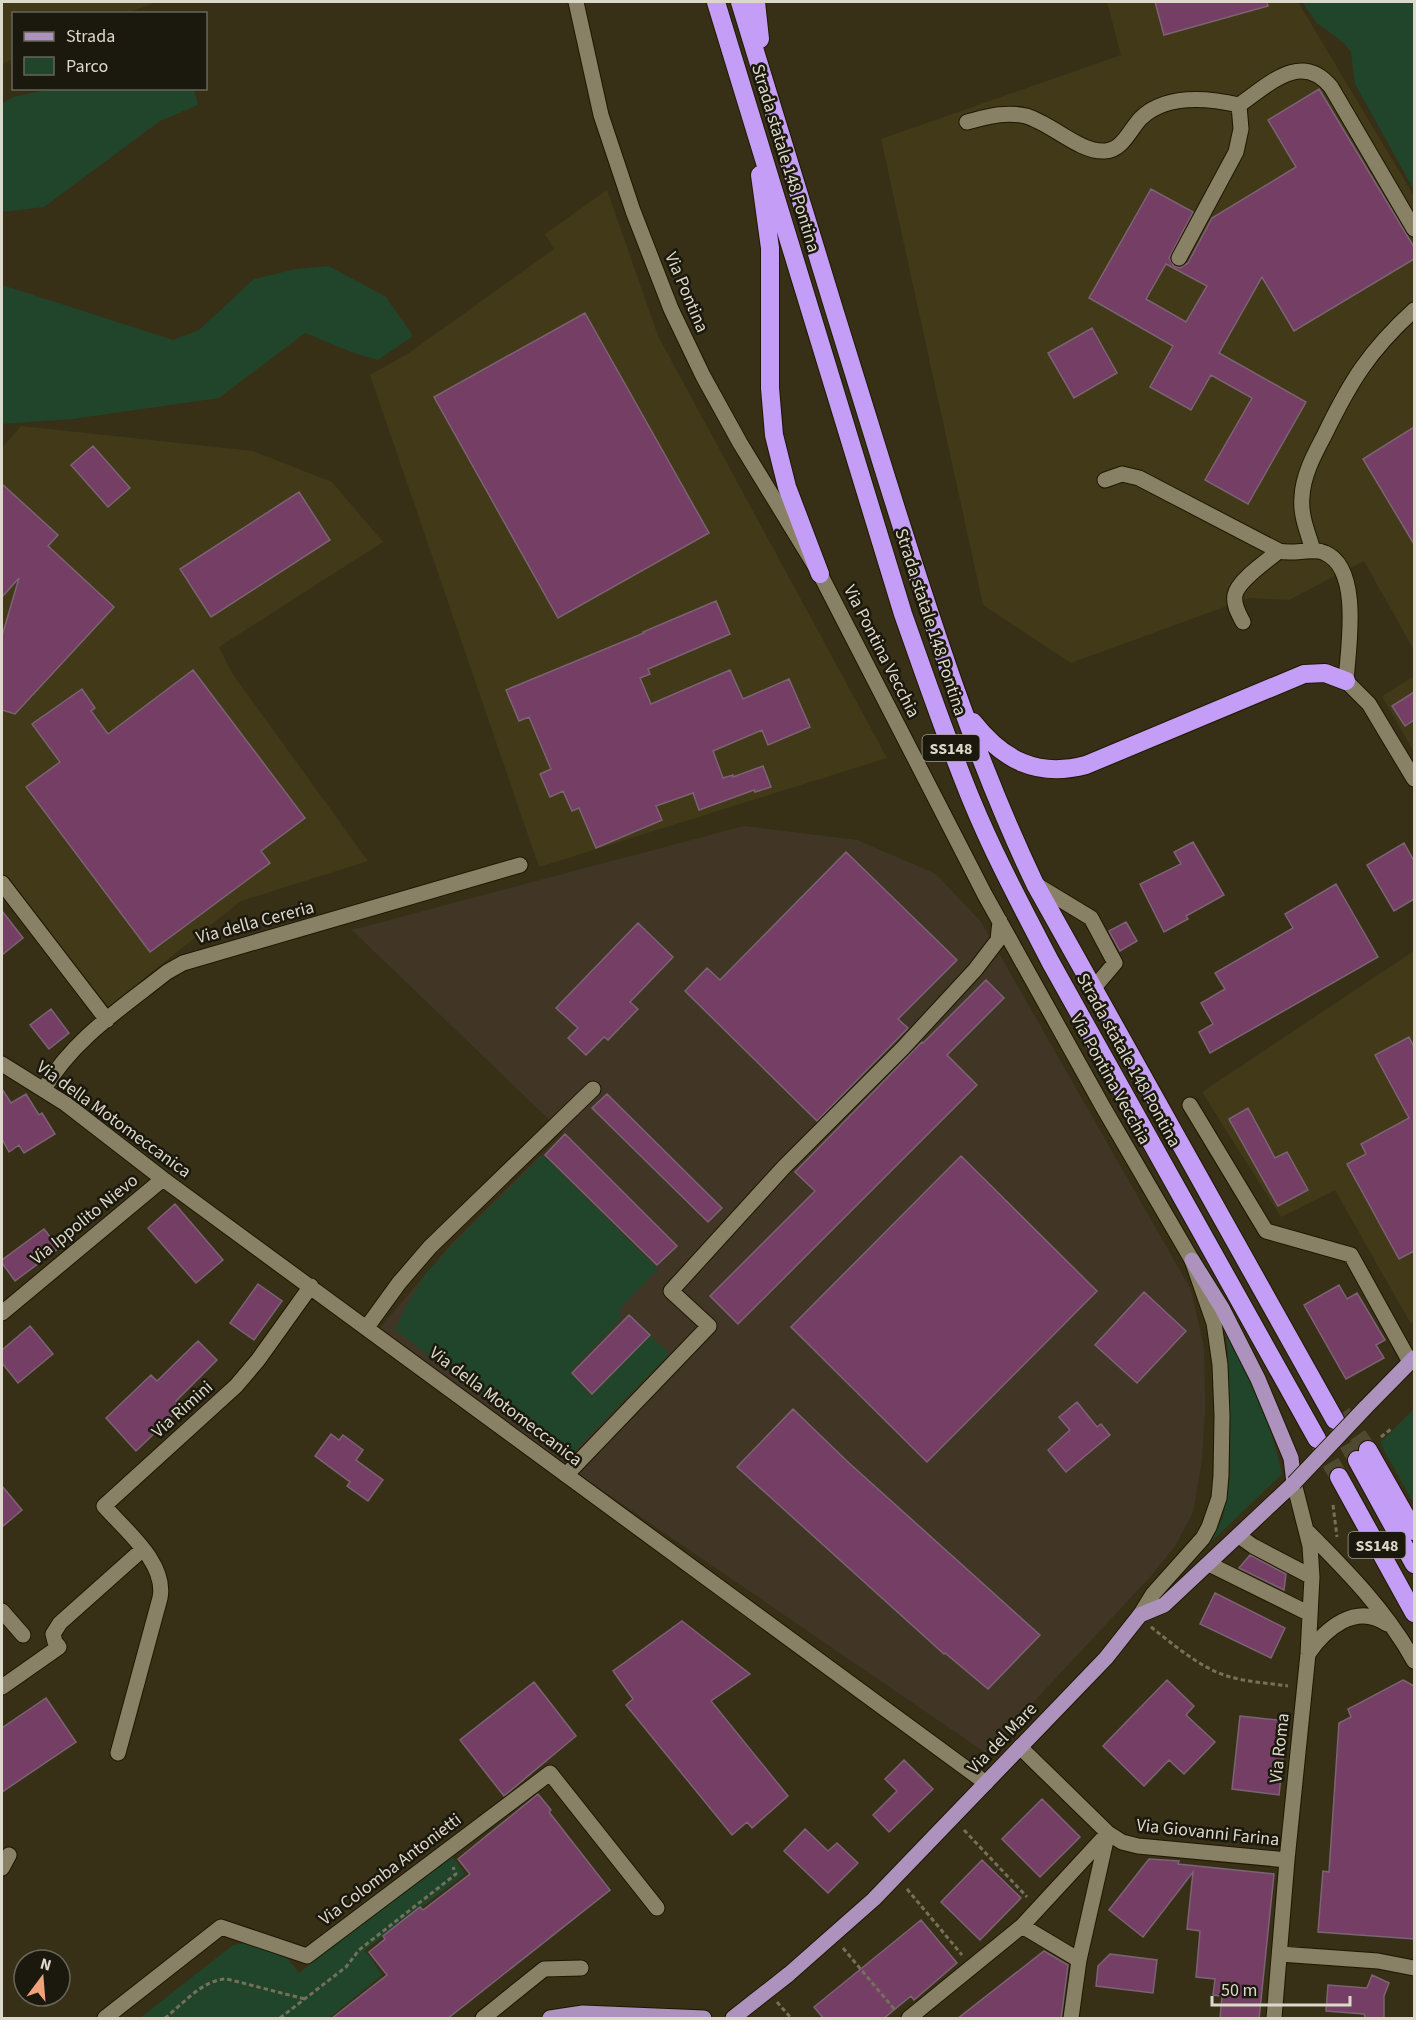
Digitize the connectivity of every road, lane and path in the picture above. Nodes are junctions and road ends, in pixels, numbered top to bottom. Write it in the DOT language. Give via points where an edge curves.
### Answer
graph roads {
  1 [pos="576,2"];
  2 [pos="716,2"];
  3 [pos="740,2"];
  4 [pos="756,2"];
  5 [pos="764,79"];
  6 [pos="1239,105"];
  7 [pos="752,117"];
  8 [pos="967,122"];
  9 [pos="1414,229"];
  10 [pos="1179,258"];
  11 [pos="1414,310"];
  12 [pos="1105,480"];
  13 [pos="1313,550"];
  14 [pos="1279,551"];
  15 [pos="820,574"];
  16 [pos="1243,622"];
  17 [pos="1346,681"];
  18 [pos="960,705"];
  19 [pos="1414,779"];
  20 [pos="520,865"];
  21 [pos="2,882"];
  22 [pos="1035,884"];
  23 [pos="1000,921"];
  24 [pos="1093,989"];
  25 [pos="107,1020"];
  26 [pos="2,1064"];
  27 [pos="44,1089"];
  28 [pos="593,1089"];
  29 [pos="1190,1105"];
  30 [pos="163,1179"];
  31 [pos="1192,1260"];
  32 [pos="311,1286"];
  33 [pos="2,1313"];
  34 [pos="367,1327"];
  35 [pos="1412,1360"];
  36 [pos="1339,1416"];
  37 [pos="1317,1439"];
  38 [pos="566,1475"];
  39 [pos="1339,1477"];
  40 [pos="1294,1483"];
  41 [pos="1414,1531"];
  42 [pos="1308,1532"];
  43 [pos="1239,1536"];
  44 [pos="142,1549"];
  45 [pos="1209,1564"];
  46 [pos="1414,1564"];
  47 [pos="1312,1577"];
  48 [pos="2,1611"];
  49 [pos="1414,1613"];
  50 [pos="1310,1614"];
  51 [pos="1139,1616"];
  52 [pos="23,1635"];
  53 [pos="1399,1636"];
  54 [pos="1308,1654"];
  55 [pos="1414,1661"];
  56 [pos="2,1687"];
  57 [pos="1304,1688"];
  58 [pos="1020,1747"];
  59 [pos="118,1753"];
  60 [pos="986,1783"];
  61 [pos="952,1818"];
  62 [pos="1108,1833"];
  63 [pos="446,1852"];
  64 [pos="1287,1860"];
  65 [pos="896,1876"];
  66 [pos="657,1908"];
  67 [pos="1038,1909"];
  68 [pos="1022,1926"];
  69 [pos="832,1935"];
  70 [pos="1280,1954"];
  71 [pos="1079,1960"];
  72 [pos="972,1967"];
  73 [pos="581,1968"];
  74 [pos="1414,1968"];
  75 [pos="305,2000"];
  76 [pos="902,2014"];
  77 [pos="628,2017"];
  78 [pos="552,2018"];
  79 [pos="105,2019"];
  80 [pos="165,2019"];
  81 [pos="280,2019"];
  82 [pos="483,2019"];
  83 [pos="704,2019"];
  84 [pos="733,2019"];
  85 [pos="1071,2019"];
  86 [pos="1274,2019"];
  1 -- 15 [label="street, Via Pontina" via="601,115 670,309 740,444"];
  2 -- 7 [label="highway, Strada statale 148 Pontina / SS148"];
  3 -- 5 [label="highway, Strada statale 148 Pontina / SS148"];
  4 -- 5 [label="highway"];
  5 -- 18 [label="highway, Strada statale 148 Pontina / SS148"];
  6 -- 8 [label="street" via="1195,100 1163,105 1143,116 1120,145 1108,152 1093,150 1024,116 1001,114"];
  6 -- 9 [label="street" via="1290,72 1303,70 1321,76"];
  6 -- 10 [label="street" via="1241,129 1236,152"];
  7 -- 15 [label="highway" via="770,248 773,427 787,487"];
  7 -- 37 [label="highway, Strada statale 148 Pontina / SS148" via="903,614 972,800 1025,913"];
  11 -- 13 [label="street" via="1360,368 1308,470 1301,503"];
  12 -- 14 [label="street" via="1122,474 1139,478"];
  13 -- 14 [label="street"];
  13 -- 17 [label="street" via="1335,560 1346,579 1351,615"];
  14 -- 16 [label="street" via="1243,581 1235,594"];
  15 -- 23 [label="street, Via Pontina Vecchia"];
  17 -- 18 [label="highway" via="1325,673 1304,674 1086,765 1065,769 1038,767 1012,759 987,739"];
  17 -- 19 [label="street" via="1369,704"];
  18 -- 22 [label="highway, Strada statale 148 Pontina / SS148"];
  20 -- 25 [label="street, Via della Cereria" via="194,959 167,972"];
  21 -- 25 [label="street"];
  22 -- 24 [label="highway, Strada statale 148 Pontina / SS148"];
  22 -- 24 [label="street" via="1091,918 1101,936 1115,963"];
  23 -- 31 [label="street, Via Pontina Vecchia"];
  23 -- 38 [label="street" via="998,940 975,970 784,1167 671,1291 709,1326"];
  24 -- 36 [label="highway, Strada statale 148 Pontina / SS148" via="1297,1351"];
  25 -- 27 [label="street, Via della Cereria" via="64,1058"];
  26 -- 27 [label="street, Via della Motomeccanica"];
  27 -- 30 [label="street, Via della Motomeccanica"];
  28 -- 34 [label="street" via="430,1247"];
  29 -- 35 [label="street" via="1266,1231 1351,1255"];
  30 -- 32 [label="street, Via della Motomeccanica"];
  30 -- 33 [label="street, Via Ippolito Nievo"];
  31 -- 40 [label="main road" via="1258,1379 1291,1458"];
  31 -- 51 [label="street, Via Pontina Vecchia" via="1214,1323 1218,1347 1222,1416 1219,1498 1203,1538 1153,1594"];
  32 -- 34 [label="street, Via della Motomeccanica"];
  32 -- 44 [label="street, Via Rimini" via="243,1378 104,1506"];
  34 -- 38 [label="street, Via della Motomeccanica"];
  35 -- 40 [label="main road, Via del Mare, bridge"];
  38 -- 60 [label="street, Via della Motomeccanica"];
  39 -- 49 [label="highway, SS148"];
  40 -- 42 [label="street, Via Roma"];
  40 -- 43 [label="main road, Via del Mare"];
  41 -- 46 [label="highway, SS148" via="1363,1455"];
  42 -- 47 [label="street, Via Roma"];
  42 -- 53 [label="street"];
  43 -- 45 [label="main road, Via del Mare"];
  43 -- 47 [label="street"];
  44 -- 56 [label="street" via="60,1623 56,1640"];
  44 -- 59 [label="street, Via Rimini" via="158,1570 161,1593"];
  45 -- 50 [label="street"];
  45 -- 51 [label="main road, Via del Mare" via="1164,1605"];
  47 -- 50 [label="street, Via Roma"];
  48 -- 52 [label="street"];
  50 -- 54 [label="street, Via Roma"];
  51 -- 57 [label="path" via="1216,1672"];
  51 -- 58 [label="main road, Via del Mare" via="1106,1658"];
  53 -- 54 [label="street" via="1380,1619 1358,1616 1329,1629"];
  53 -- 55 [label="street"];
  54 -- 57 [label="street, Via Roma"];
  57 -- 64 [label="street, Via Roma"];
  58 -- 60 [label="main road, Via del Mare"];
  58 -- 62 [label="street, Via Giovanni Farina"];
  60 -- 61 [label="main road, Via del Mare"];
  61 -- 65 [label="main road, Via del Mare"];
  61 -- 67 [label="path"];
  62 -- 64 [label="street, Via Giovanni Farina" via="1133,1846"];
  62 -- 67 [label="street"];
  62 -- 71 [label="street"];
  63 -- 66 [label="street, Via Colomba Antonietti" via="550,1773"];
  63 -- 75 [label="path" via="456,1874 359,1950 346,1967"];
  63 -- 79 [label="street, Via Colomba Antonietti" via="307,1956 221,1927"];
  64 -- 70 [label="street, Via Roma"];
  65 -- 69 [label="main road, Via del Mare"];
  65 -- 72 [label="path"];
  67 -- 68 [label="street"];
  68 -- 71 [label="street"];
  68 -- 72 [label="street"];
  69 -- 76 [label="path"];
  69 -- 84 [label="main road, Via del Mare"];
  70 -- 74 [label="street" via="1378,1961"];
  70 -- 86 [label="street, Via Roma"];
  71 -- 85 [label="street"];
  72 -- 76 [label="street"];
  73 -- 82 [label="street" via="544,1969"];
  75 -- 80 [label="path" via="227,1978 217,1979"];
  75 -- 81 [label="path"];
  77 -- 78 [label="main road" via="583,2013"];
  77 -- 83 [label="main road"];
}
